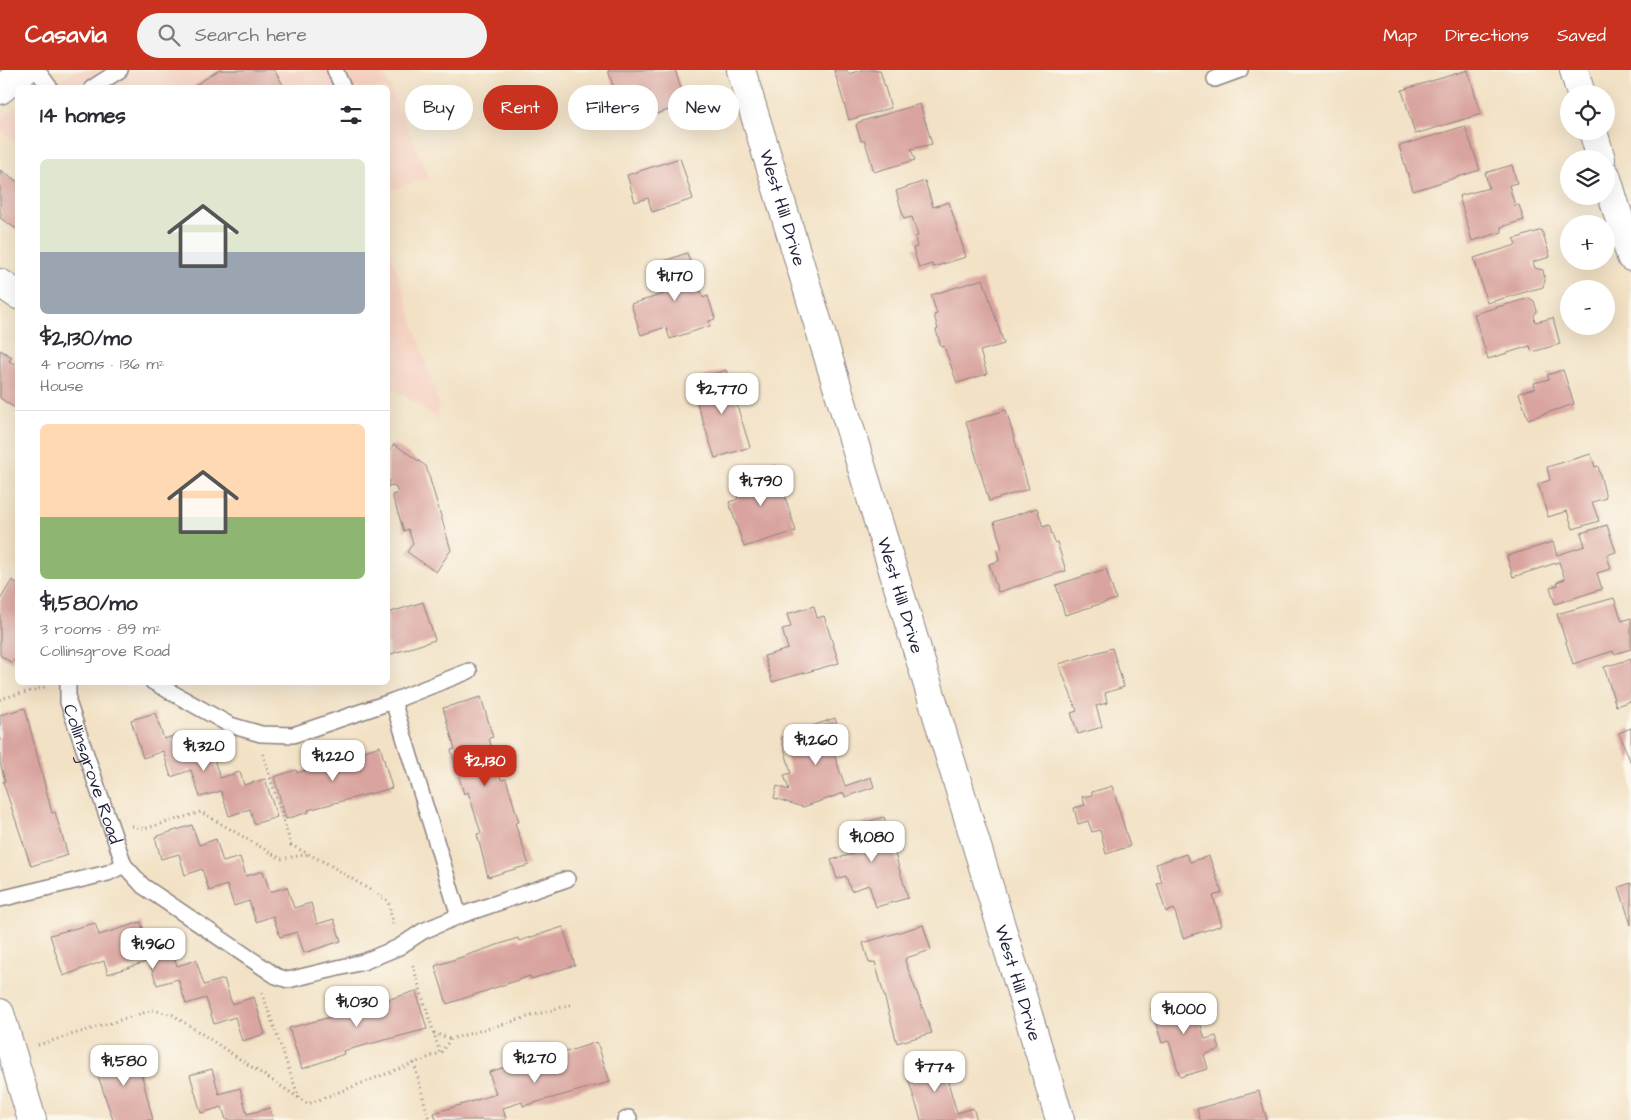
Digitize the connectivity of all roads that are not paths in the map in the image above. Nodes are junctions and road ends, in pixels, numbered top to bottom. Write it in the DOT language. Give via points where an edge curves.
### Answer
graph roads {
  1 [pos="25,70"];
  2 [pos="37,70"];
  3 [pos="120,70"];
  4 [pos="335,70"];
  5 [pos="741,70"];
  6 [pos="1240,70"];
  7 [pos="1574,70"];
  8 [pos="1215,78"];
  9 [pos="48,85"];
  10 [pos="97,85"];
  11 [pos="342,85"];
  12 [pos="1578,85"];
  13 [pos="0,90"];
  14 [pos="1615,205"];
  15 [pos="1631,257"];
  16 [pos="0,283"];
  17 [pos="15,293"];
  18 [pos="469,671"];
  19 [pos="63,685"];
  20 [pos="158,685"];
  21 [pos="392,701"];
  22 [pos="124,865"];
  23 [pos="567,879"];
  24 [pos="0,900"];
  25 [pos="459,916"];
  26 [pos="0,1013"];
  27 [pos="32,1120"];
  28 [pos="1060,1120"];
  1 -- 13 [label="street"];
  2 -- 9 [label="lane"];
  3 -- 10 [label="lane"];
  4 -- 11 [label="lane"];
  5 -- 28 [label="street, West Hill Drive"];
  6 -- 8 [label="lane"];
  7 -- 12 [label="street"];
  14 -- 15 [label="street"];
  16 -- 17 [label="street"];
  18 -- 21 [label="lane"];
  19 -- 22 [label="lane, Collinsgrove Road"];
  20 -- 21 [label="lane" via="230,725 261,734 293,735"];
  21 -- 25 [label="lane"];
  22 -- 24 [label="lane, Collinsgrove Road" via="108,873"];
  22 -- 25 [label="lane, Collinsgrove Road" via="143,886 276,976 288,980 383,954 423,931"];
  23 -- 25 [label="lane, Collinsgrove Road"];
  26 -- 27 [label="street"];
}
